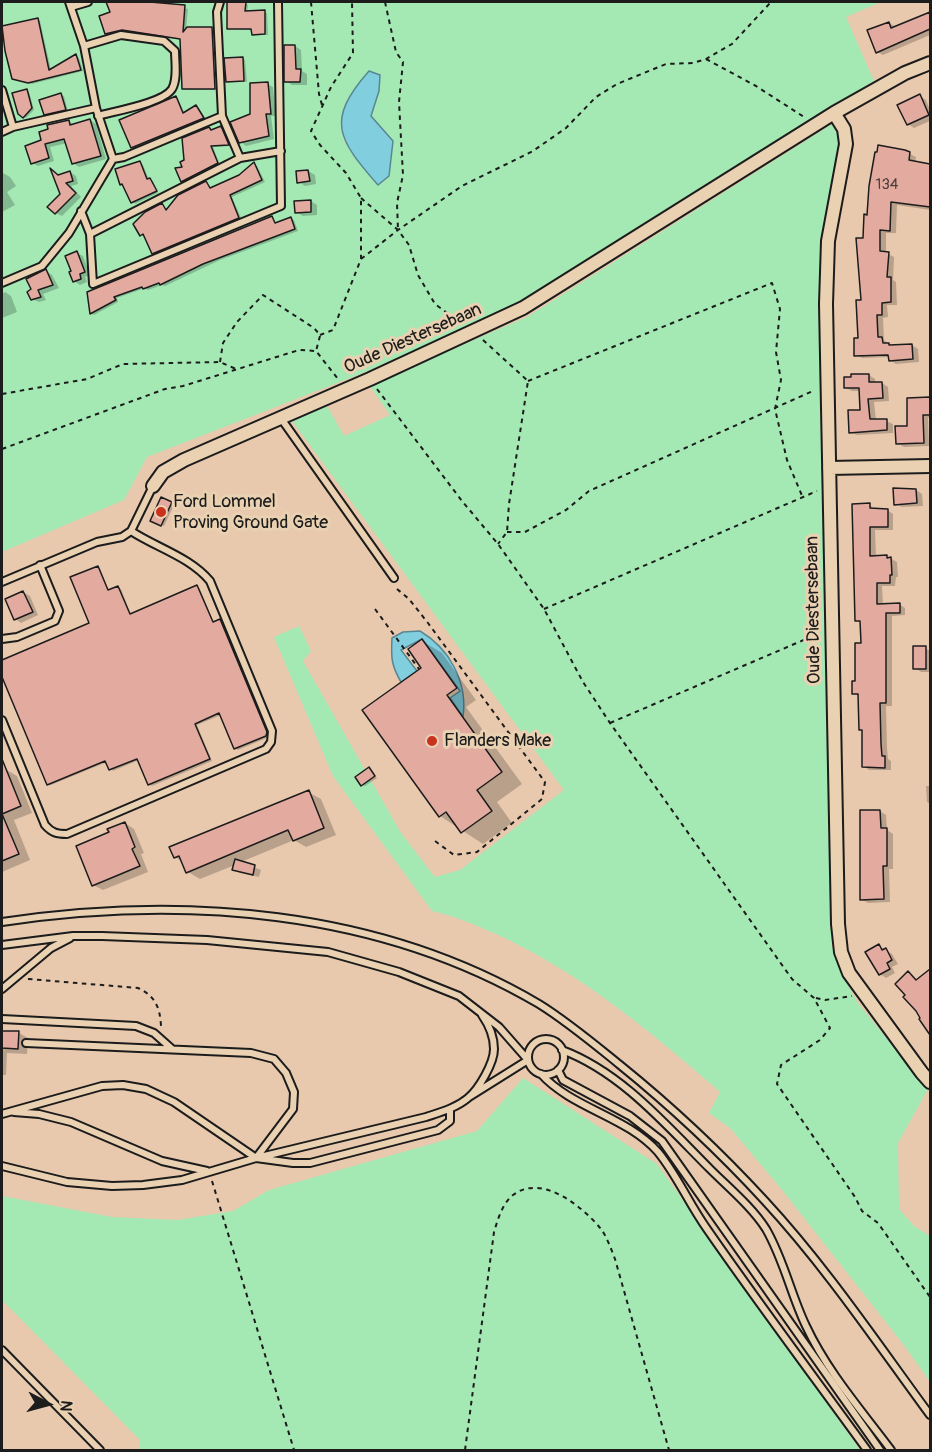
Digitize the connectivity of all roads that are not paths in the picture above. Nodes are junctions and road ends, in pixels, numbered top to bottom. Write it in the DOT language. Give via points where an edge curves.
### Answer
graph roads {
  1 [pos="88,2"];
  2 [pos="220,2"];
  3 [pos="278,2"];
  4 [pos="70,4"];
  5 [pos="84,46"];
  6 [pos="930,63"];
  7 [pos="2,90"];
  8 [pos="96,108"];
  9 [pos="834,112"];
  10 [pos="98,116"];
  11 [pos="222,116"];
  12 [pos="13,127"];
  13 [pos="2,132"];
  14 [pos="280,152"];
  15 [pos="113,159"];
  16 [pos="240,159"];
  17 [pos="81,211"];
  18 [pos="90,234"];
  19 [pos="2,283"];
  20 [pos="280,417"];
  21 [pos="930,466"];
  22 [pos="829,468"];
  23 [pos="153,486"];
  24 [pos="131,531"];
  25 [pos="40,565"];
  26 [pos="394,578"];
  27 [pos="2,582"];
  28 [pos="2,639"];
  29 [pos="2,720"];
  30 [pos="2,922"];
  31 [pos="73,936"];
  32 [pos="2,945"];
  33 [pos="2,989"];
  34 [pos="478,1009"];
  35 [pos="2,1020"];
  36 [pos="26,1043"];
  37 [pos="172,1049"];
  38 [pos="562,1050"];
  39 [pos="528,1060"];
  40 [pos="558,1070"];
  41 [pos="541,1074"];
  42 [pos="930,1082"];
  43 [pos="469,1097"];
  44 [pos="450,1109"];
  45 [pos="4,1113"];
  46 [pos="256,1158"];
  47 [pos="2,1166"];
  48 [pos="209,1172"];
  49 [pos="2,1350"];
  50 [pos="930,1415"];
  51 [pos="100,1450"];
  52 [pos="867,1450"];
  53 [pos="880,1450"];
  54 [pos="891,1450"];
  1 -- 4 [label="lane"];
  2 -- 11 [label="lane" via="217,12"];
  3 -- 14 [label="lane"];
  4 -- 5 [label="lane"];
  5 -- 8 [label="lane"];
  5 -- 10 [label="lane" via="121,35 165,41 175,51 172,89 159,99"];
  6 -- 9 [label="street, Oude Diestersebaan"];
  7 -- 12 [label="lane"];
  8 -- 10 [label="lane"];
  8 -- 12 [label="lane"];
  9 -- 20 [label="street, Oude Diestersebaan" via="523,308 370,380"];
  9 -- 22 [label="street, Oude Diestersebaan" via="844,129 846,144 828,241"];
  10 -- 15 [label="lane"];
  11 -- 15 [label="lane" via="124,158"];
  11 -- 16 [label="lane"];
  12 -- 13 [label="lane"];
  14 -- 16 [label="lane"];
  14 -- 18 [label="lane" via="281,206 93,284"];
  15 -- 17 [label="lane"];
  16 -- 18 [label="lane"];
  17 -- 18 [label="lane"];
  17 -- 19 [label="lane" via="42,266"];
  20 -- 23 [label="street, Oude Diestersebaan" via="184,460 163,472"];
  20 -- 26 [label="lane"];
  21 -- 22 [label="street"];
  22 -- 42 [label="street, Oude Diestersebaan" via="841,952 863,994"];
  23 -- 24 [label="lane"];
  24 -- 25 [label="lane"];
  24 -- 29 [label="lane" via="197,567 210,581 272,731 271,742 266,749 67,834 59,834 45,825"];
  25 -- 27 [label="lane"];
  25 -- 28 [label="lane" via="59,611 56,621"];
  30 -- 50 [label="lane" via="48,915 163,909 272,916 390,939 447,960 539,1004 683,1118 765,1201"];
  31 -- 32 [label="lane"];
  31 -- 33 [label="lane" via="51,948"];
  31 -- 34 [label="lane" via="207,940 328,952 399,972 459,996"];
  34 -- 39 [label="lane"];
  34 -- 43 [label="lane" via="490,1027 495,1051 481,1083"];
  35 -- 37 [label="lane" via="136,1026 154,1033"];
  36 -- 37 [label="lane"];
  37 -- 46 [label="lane" via="251,1053 274,1059 286,1073 294,1092 293,1109"];
  38 -- 39 [label="lane" via="555,1041 538,1041 530,1049"];
  38 -- 40 [label="lane" via="563,1061"];
  38 -- 54 [label="lane" via="595,1066 637,1097 740,1198 765,1228 818,1348"];
  39 -- 41 [label="lane"];
  39 -- 43 [label="lane"];
  40 -- 41 [label="lane"];
  40 -- 53 [label="lane" via="563,1080 630,1116 662,1141"];
  41 -- 52 [label="lane" via="564,1094 621,1124 658,1152 705,1227"];
  43 -- 44 [label="lane"];
  44 -- 46 [label="lane"];
  44 -- 46 [label="lane" via="450,1121 438,1130 321,1161 293,1163"];
  45 -- 46 [label="lane" via="102,1086 146,1089 174,1102"];
  45 -- 48 [label="lane" via="39,1114 71,1122 162,1161"];
  46 -- 48 [label="lane"];
  47 -- 48 [label="lane" via="67,1182 112,1186 172,1181"];
  49 -- 51 [label="lane"];
}
